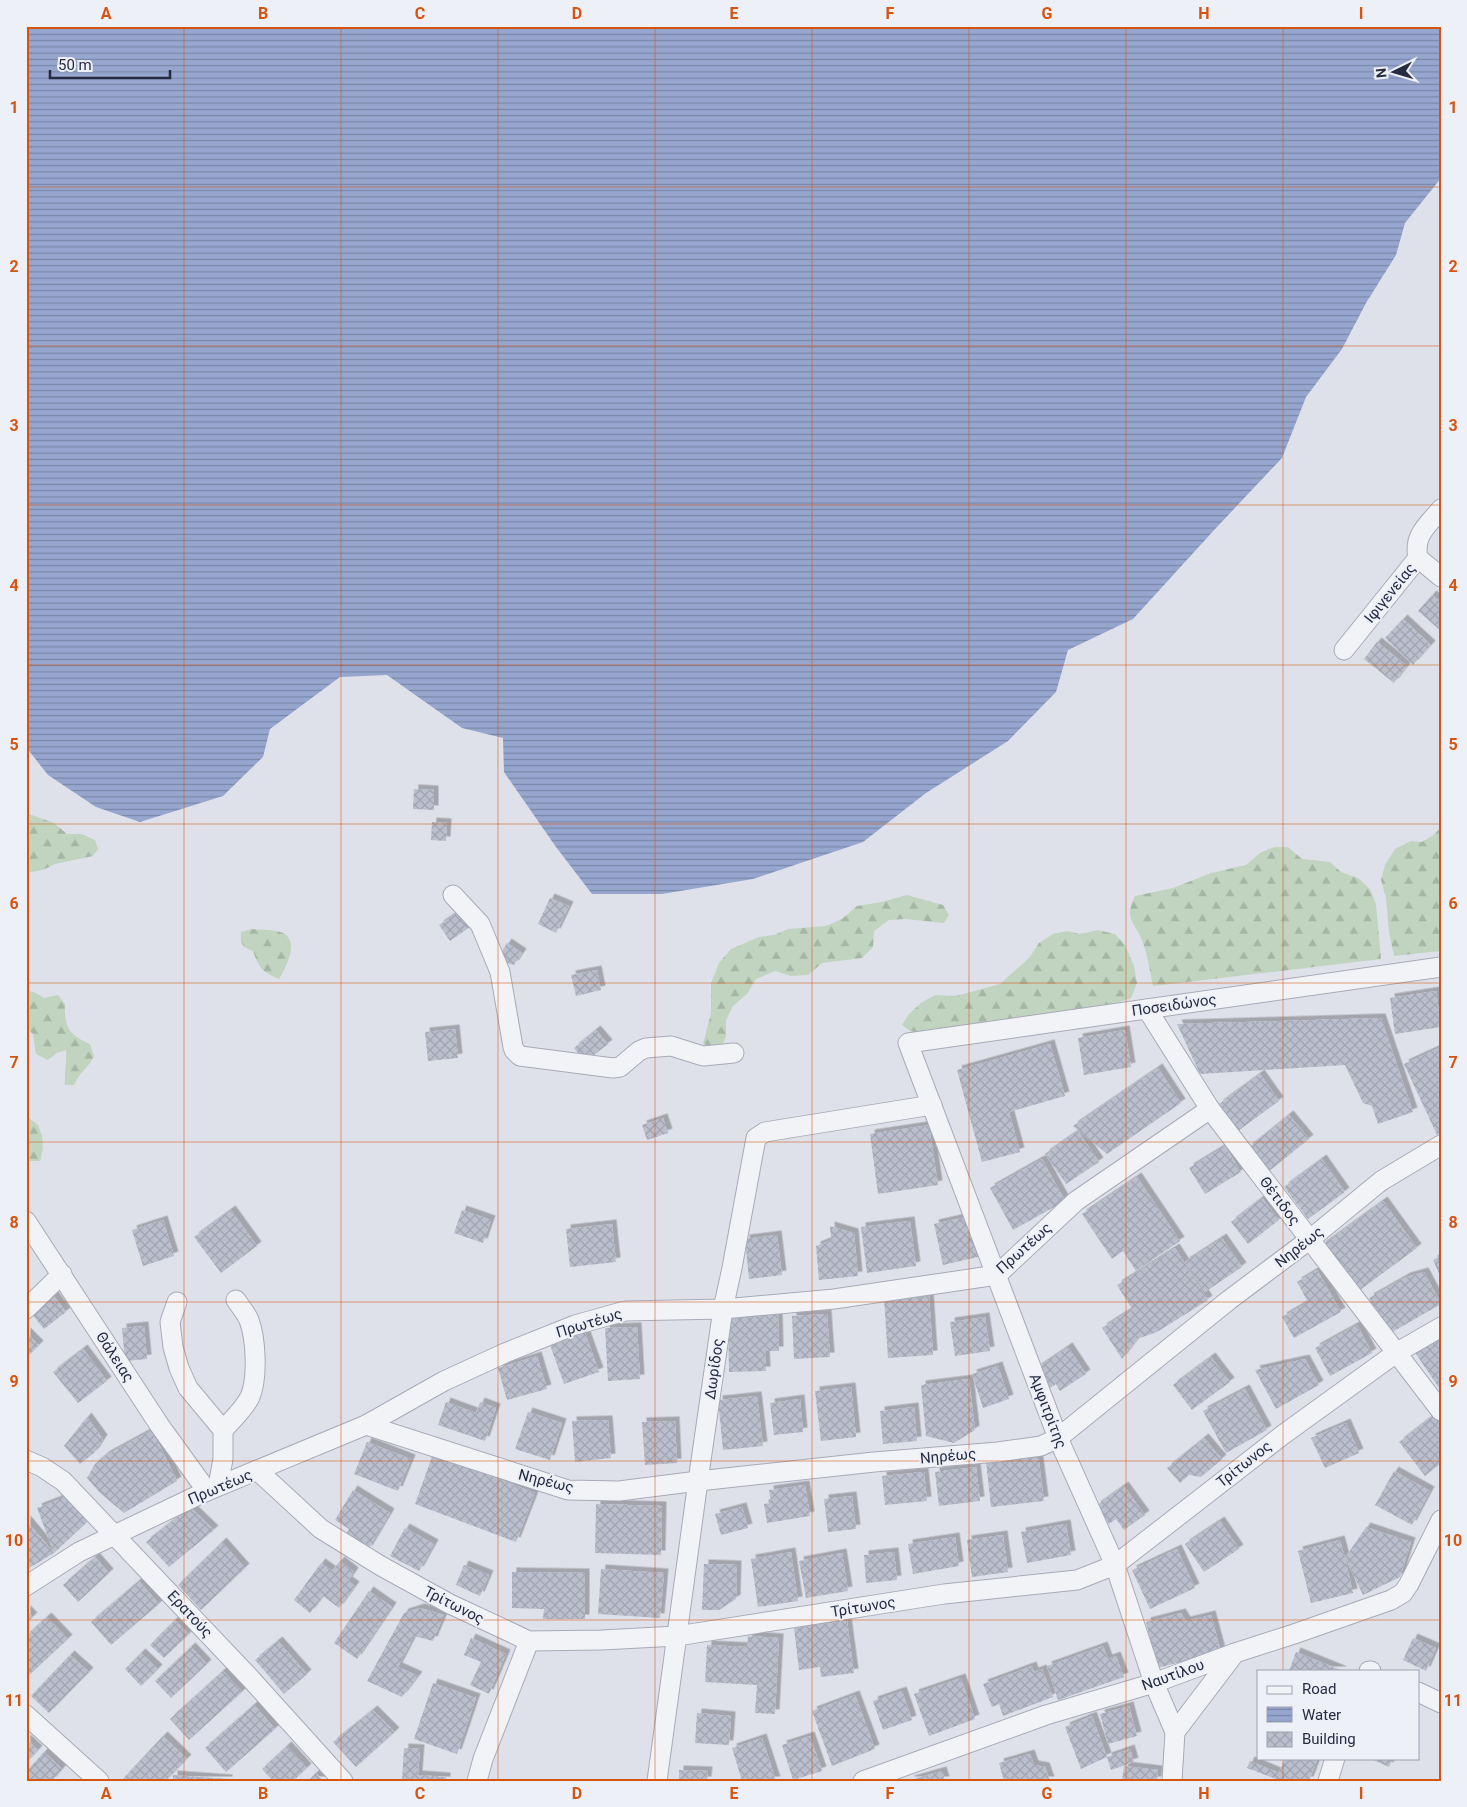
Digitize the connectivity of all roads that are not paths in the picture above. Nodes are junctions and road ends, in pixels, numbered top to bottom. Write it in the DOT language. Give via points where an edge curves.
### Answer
graph roads {
  1 [pos="1441,509"];
  2 [pos="1418,558"];
  3 [pos="1441,577"];
  4 [pos="1344,650"];
  5 [pos="453,895"];
  6 [pos="1441,967"];
  7 [pos="1147,1009"];
  8 [pos="908,1043"];
  9 [pos="734,1053"];
  10 [pos="932,1105"];
  11 [pos="1210,1109"];
  12 [pos="1441,1146"];
  13 [pos="26,1221"];
  14 [pos="1309,1240"];
  15 [pos="62,1274"];
  16 [pos="997,1275"];
  17 [pos="236,1300"];
  18 [pos="177,1302"];
  19 [pos="26,1309"];
  20 [pos="723,1309"];
  21 [pos="1441,1327"];
  22 [pos="1396,1353"];
  23 [pos="1441,1411"];
  24 [pos="366,1425"];
  25 [pos="223,1430"];
  26 [pos="1058,1438"];
  27 [pos="26,1460"];
  28 [pos="257,1470"];
  29 [pos="698,1481"];
  30 [pos="212,1488"];
  31 [pos="1441,1520"];
  32 [pos="116,1535"];
  33 [pos="1115,1565"];
  34 [pos="26,1586"];
  35 [pos="677,1636"];
  36 [pos="529,1641"];
  37 [pos="1235,1652"];
  38 [pos="1154,1683"];
  39 [pos="1420,1693"];
  40 [pos="1441,1703"];
  41 [pos="26,1715"];
  42 [pos="1175,1732"];
  43 [pos="1334,1760"];
  44 [pos="98,1781"];
  45 [pos="342,1781"];
  46 [pos="477,1781"];
  47 [pos="657,1781"];
  48 [pos="864,1781"];
  49 [pos="1172,1781"];
  50 [pos="1328,1781"];
  1 -- 2 [label="street, Ιφιγενείας" via="1419,536"];
  2 -- 3 [label="street"];
  2 -- 4 [label="street, Ιφιγενείας"];
  5 -- 9 [label="street" via="480,924 500,972 513,1047 520,1056 614,1068 646,1048 671,1046 703,1056"];
  6 -- 7 [label="street, Ποσειδώνος"];
  7 -- 8 [label="street, Ποσειδώνος"];
  7 -- 11 [label="street, Θέτιδος"];
  8 -- 10 [label="street, Αμφιτρίτης"];
  10 -- 16 [label="street, Αμφιτρίτης"];
  10 -- 20 [label="street, Δωρίδος" via="758,1135"];
  11 -- 14 [label="street, Θέτιδος"];
  11 -- 16 [label="street, Πρωτέως" via="1076,1200"];
  12 -- 14 [label="street, Νηρέως" via="1381,1181"];
  13 -- 15 [label="street, Θάλειας"];
  14 -- 22 [label="street, Θέτιδος"];
  14 -- 26 [label="street, Νηρέως"];
  15 -- 19 [label="street"];
  15 -- 30 [label="street, Θάλειας" via="160,1426"];
  16 -- 20 [label="street, Πρωτέως" via="834,1299"];
  16 -- 26 [label="street, Αμφιτρίτης"];
  17 -- 25 [label="street" via="248,1320 256,1362 250,1397"];
  18 -- 25 [label="street" via="170,1322 172,1347 179,1368 188,1388"];
  20 -- 24 [label="street, Πρωτέως" via="625,1311 575,1325 444,1381"];
  20 -- 29 [label="street, Δωρίδος"];
  21 -- 22 [label="street, Τρίτωνος"];
  22 -- 23 [label="street, Θέτιδος"];
  22 -- 33 [label="street, Τρίτωνος" via="1284,1434"];
  24 -- 28 [label="street, Πρωτέως"];
  24 -- 29 [label="street, Νηρέως" via="568,1490 619,1491"];
  25 -- 30 [label="street" via="223,1459"];
  26 -- 29 [label="street, Νηρέως" via="1041,1446 998,1452"];
  26 -- 33 [label="street, Αμφιτρίτης"];
  27 -- 32 [label="street, Ερατούς" via="64,1480"];
  28 -- 30 [label="street, Πρωτέως"];
  28 -- 36 [label="street, Τρίτωνος" via="321,1528 381,1566 450,1604"];
  29 -- 35 [label="street, Δωρίδος"];
  30 -- 32 [label="street, Πρωτέως"];
  31 -- 37 [label="street, Ναυτίλου" via="1403,1593 1312,1628"];
  32 -- 34 [label="street, Πρωτέως" via="79,1552"];
  32 -- 45 [label="street, Ερατούς"];
  33 -- 35 [label="street, Τρίτωνος" via="1077,1580 944,1594"];
  33 -- 38 [label="street, Αμφιτρίτης"];
  35 -- 36 [label="street, Τρίτωνος"];
  35 -- 47 [label="street, Δωρίδος"];
  36 -- 46 [label="street"];
  37 -- 38 [label="street, Ναυτίλου"];
  37 -- 42 [label="street"];
  38 -- 42 [label="street, Αμφιτρίτης"];
  38 -- 48 [label="street, Ναυτίλου" via="1046,1715"];
  39 -- 40 [label="street"];
  41 -- 44 [label="street"];
  42 -- 49 [label="street, Αμφιτρίτης"];
  43 -- 50 [label="street"];
}
